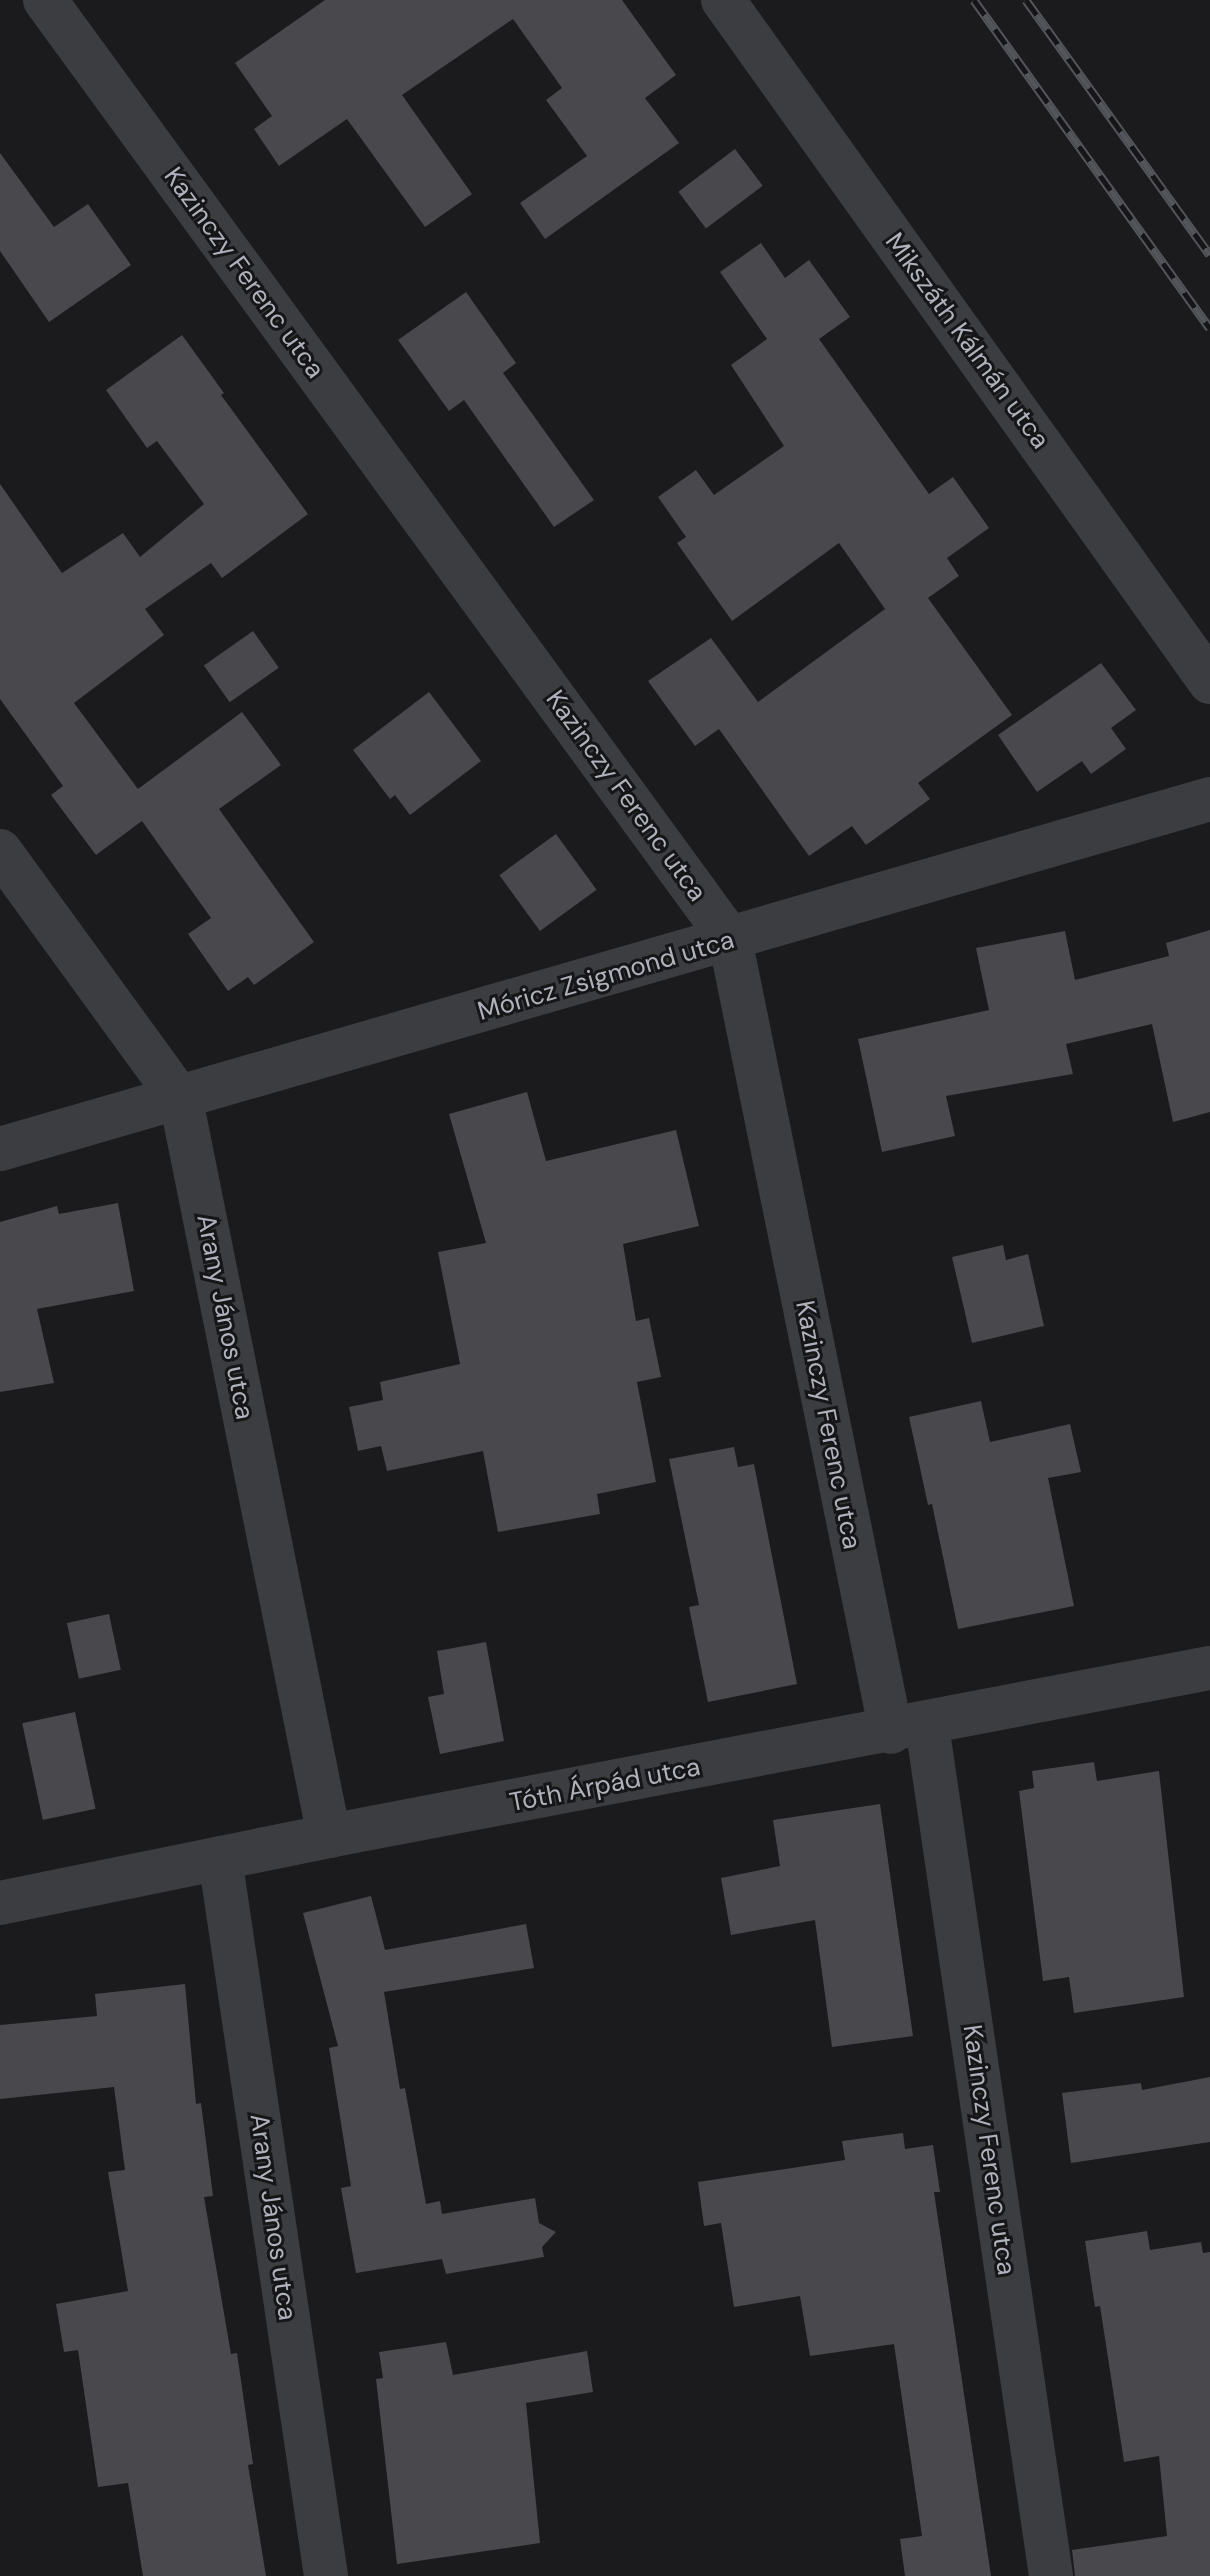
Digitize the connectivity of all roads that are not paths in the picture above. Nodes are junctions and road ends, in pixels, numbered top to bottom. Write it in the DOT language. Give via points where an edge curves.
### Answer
graph roads {
  1 [pos="45,0"];
  2 [pos="723,0"];
  3 [pos="1210,682"];
  4 [pos="1210,799"];
  5 [pos="0,851"];
  6 [pos="730,939"];
  7 [pos="181,1100"];
  8 [pos="0,1149"];
  9 [pos="1210,1668"];
  10 [pos="909,1728"];
  11 [pos="329,1836"];
  12 [pos="220,1858"];
  13 [pos="0,1903"];
  14 [pos="326,2576"];
  15 [pos="1051,2576"];
  1 -- 6 [label="street, Kazinczy Ferenc utca"];
  2 -- 3 [label="street, Mikszáth Kálmán utca"];
  4 -- 6 [label="street, Móricz Zsigmond utca"];
  5 -- 7 [label="street, Arany János utca"];
  6 -- 7 [label="street, Móricz Zsigmond utca"];
  6 -- 10 [label="street, Kazinczy Ferenc utca"];
  7 -- 8 [label="street, Móricz Zsigmond utca"];
  7 -- 11 [label="street, Arany János utca"];
  9 -- 10 [label="street, Tóth Árpád utca"];
  10 -- 11 [label="street, Tóth Árpád utca"];
  10 -- 15 [label="street, Kazinczy Ferenc utca"];
  11 -- 12 [label="street, Tóth Árpád utca"];
  12 -- 13 [label="street, Tóth Árpád utca"];
  12 -- 14 [label="street, Arany János utca"];
}
